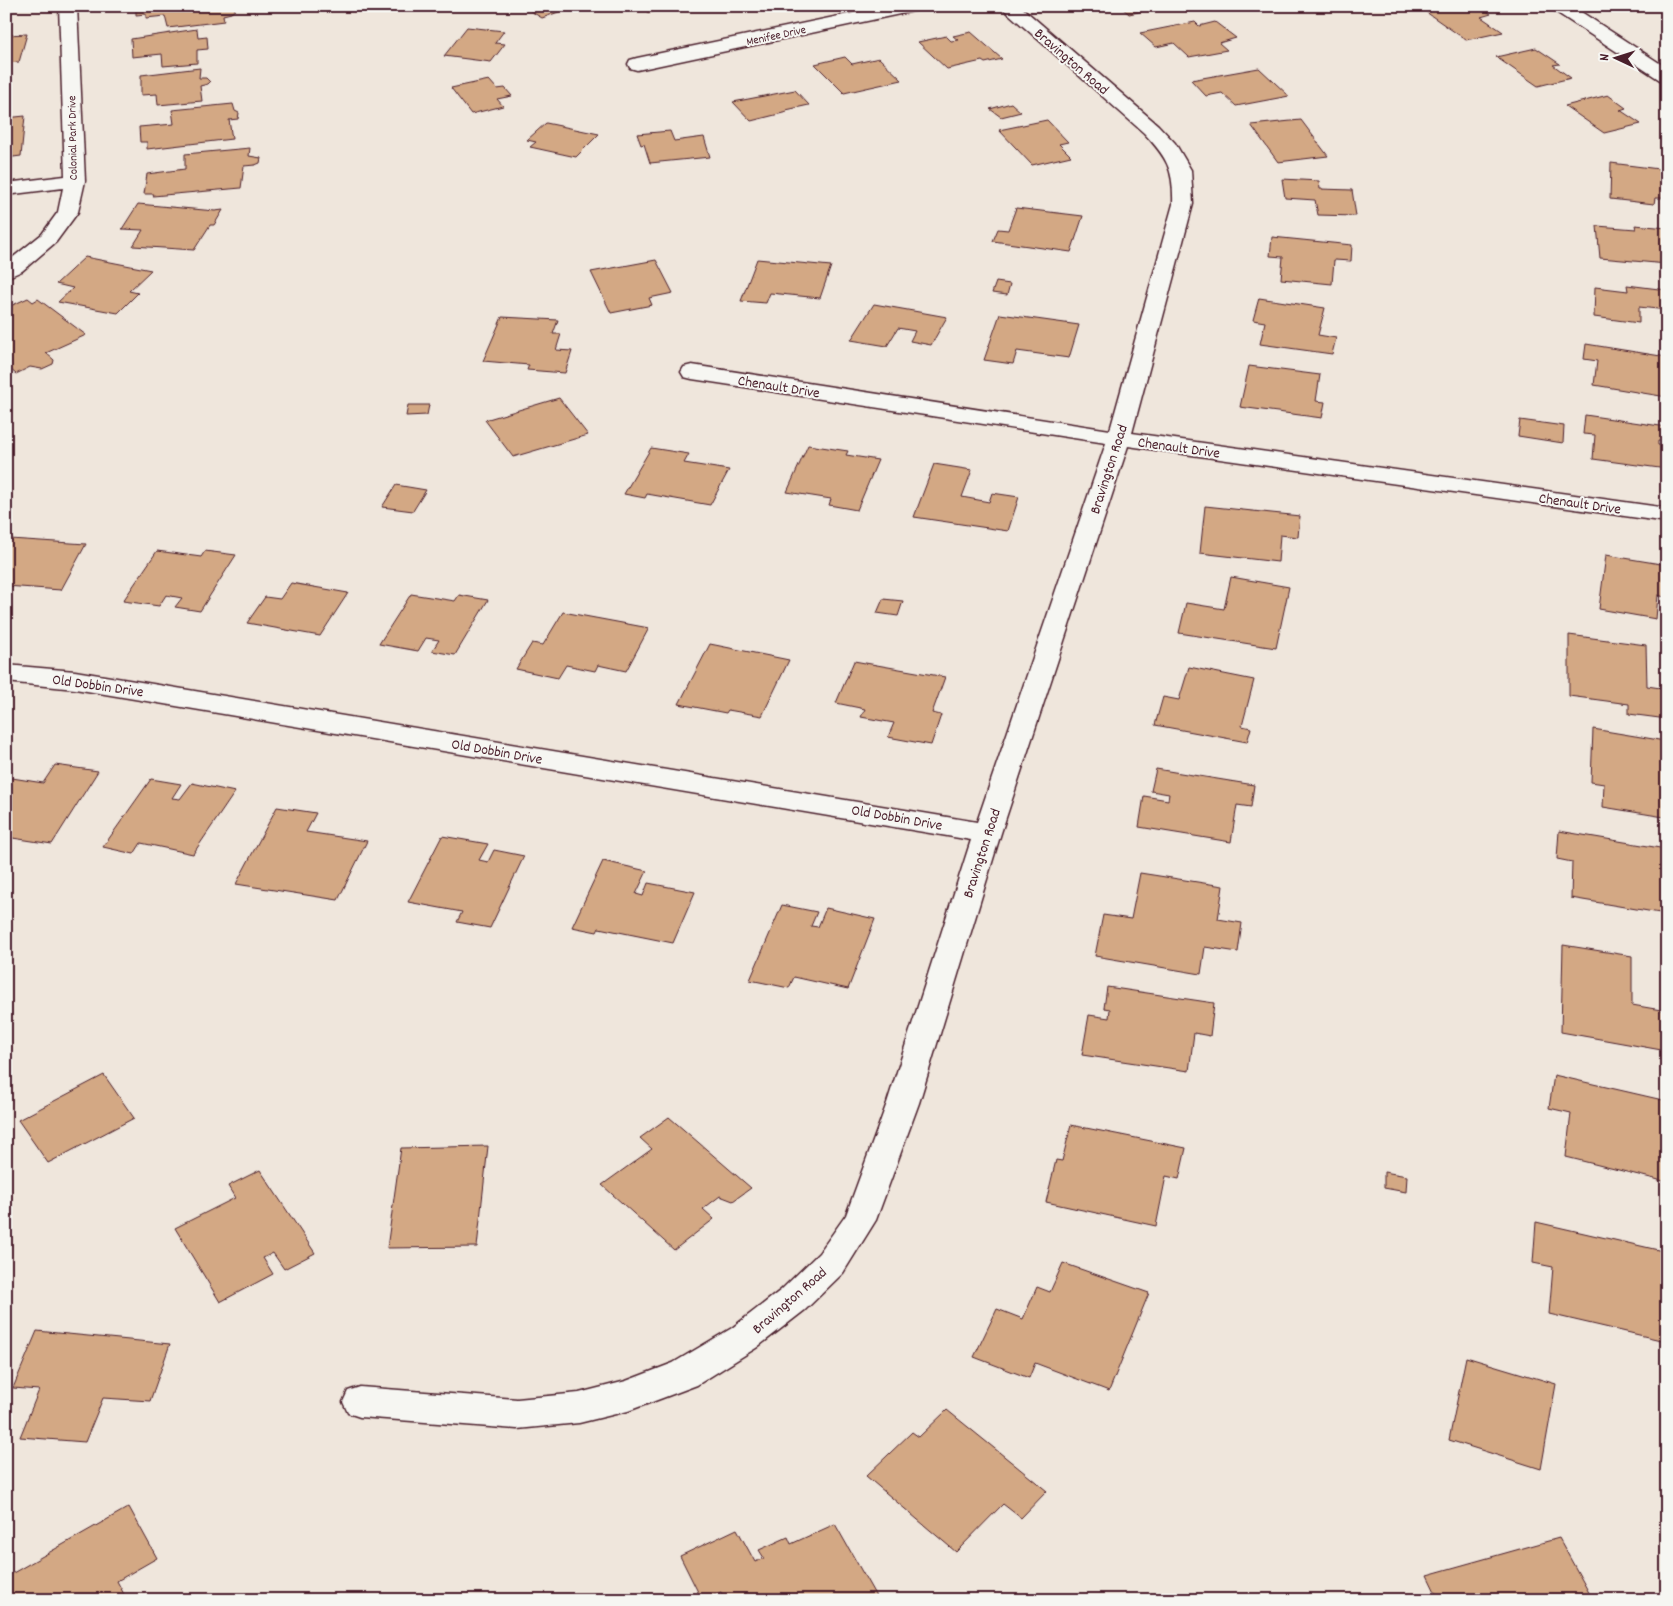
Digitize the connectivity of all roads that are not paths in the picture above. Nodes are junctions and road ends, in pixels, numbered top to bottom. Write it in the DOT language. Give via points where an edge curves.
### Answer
graph roads {
  1 [pos="68,6"];
  2 [pos="914,6"];
  3 [pos="1009,6"];
  4 [pos="1560,6"];
  5 [pos="638,64"];
  6 [pos="1667,76"];
  7 [pos="75,181"];
  8 [pos="6,189"];
  9 [pos="6,272"];
  10 [pos="692,372"];
  11 [pos="1119,438"];
  12 [pos="1667,515"];
  13 [pos="6,673"];
  14 [pos="987,833"];
  15 [pos="360,1402"];
  1 -- 7 [label="street, Colonial Park Drive"];
  2 -- 5 [label="street, Menifee Drive"];
  3 -- 11 [label="street, Bravington Road" via="1150,129 1179,161 1184,180 1183,204"];
  4 -- 6 [label="street"];
  7 -- 8 [label="street"];
  7 -- 9 [label="street, Colonial Park Drive" via="68,212 49,238"];
  10 -- 11 [label="street, Chenault Drive"];
  11 -- 12 [label="street, Chenault Drive"];
  11 -- 14 [label="street, Bravington Road"];
  13 -- 14 [label="street, Old Dobbin Drive" via="75,680"];
  14 -- 15 [label="street, Bravington Road" via="903,1103 860,1220 832,1263 793,1300 744,1338 685,1374 628,1396 579,1408 517,1414"];
}
